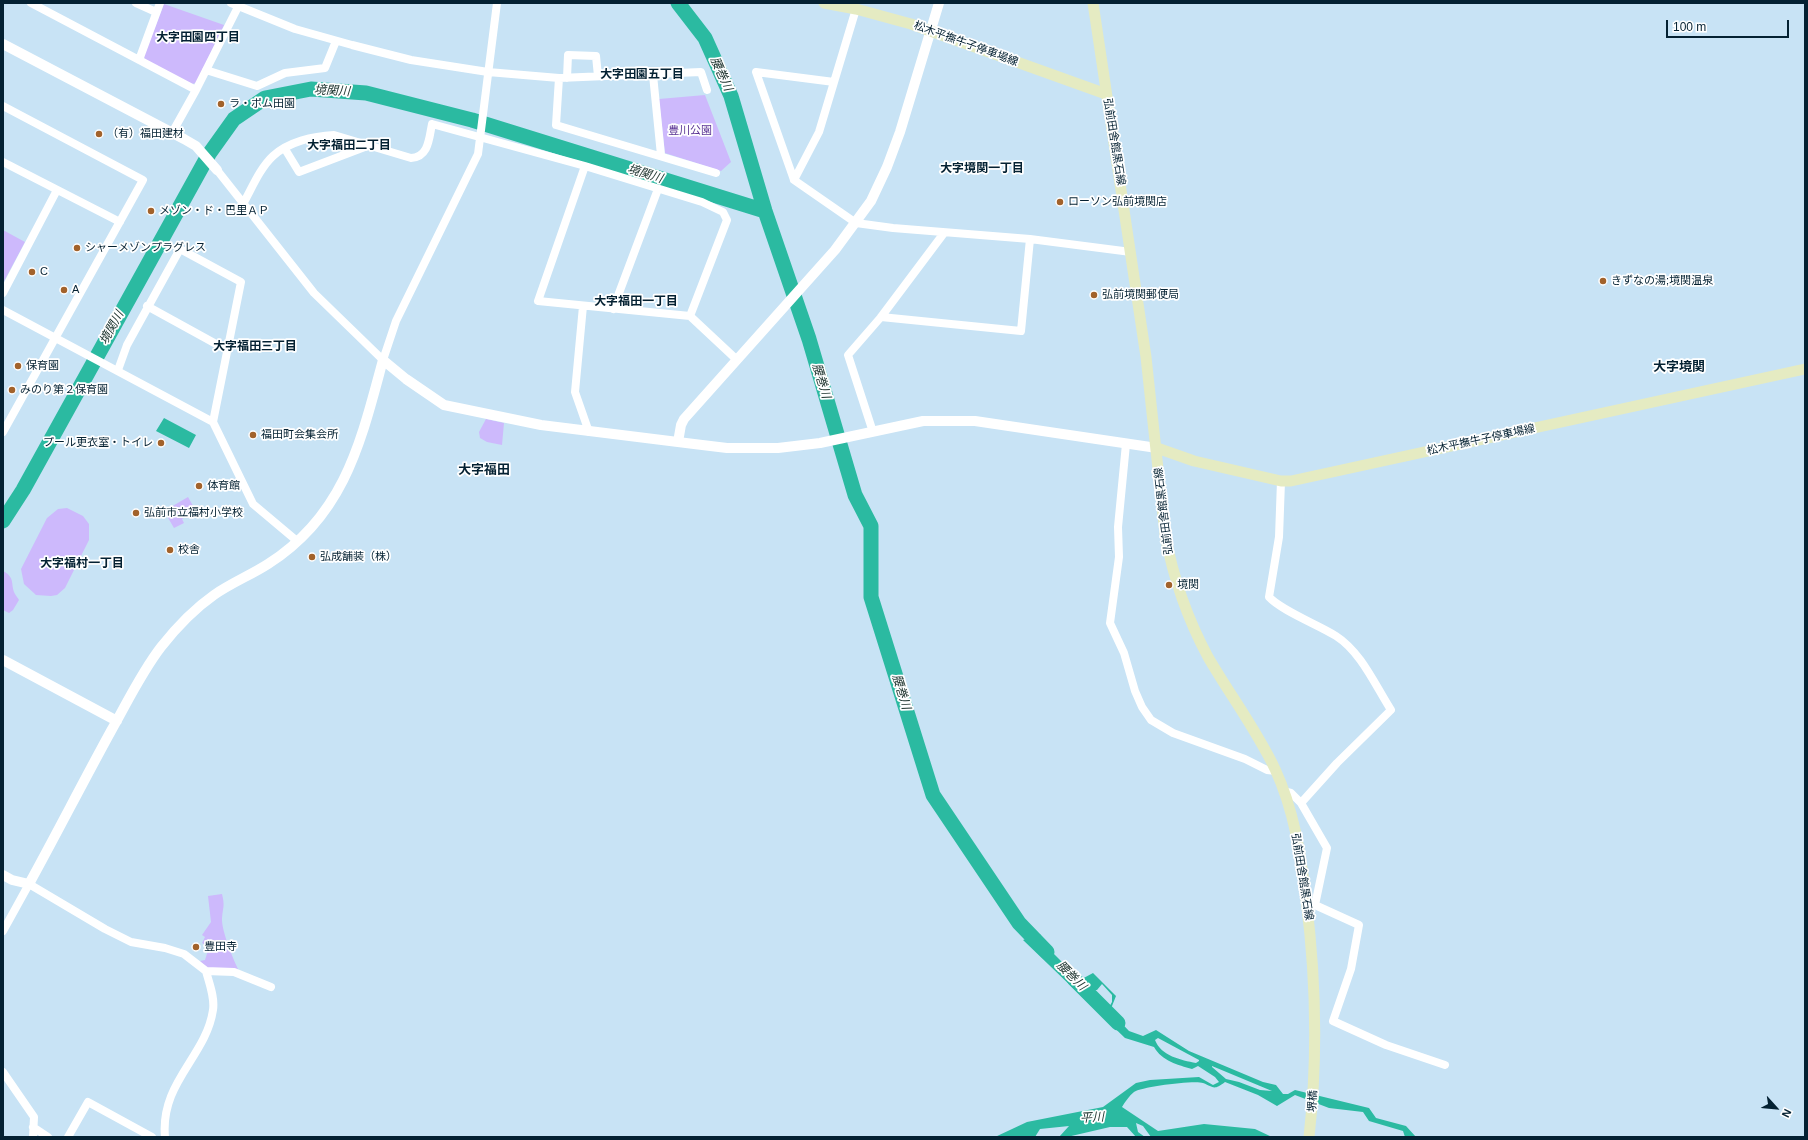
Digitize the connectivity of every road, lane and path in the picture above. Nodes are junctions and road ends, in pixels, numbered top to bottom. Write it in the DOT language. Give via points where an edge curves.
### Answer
graph roads {
  1 [pos="31,3"];
  2 [pos="136,3"];
  3 [pos="160,3"];
  4 [pos="497,3"];
  5 [pos="828,3"];
  6 [pos="939,3"];
  7 [pos="1092,3"];
  8 [pos="237,4"];
  9 [pos="856,9"];
  10 [pos="156,12"];
  11 [pos="931,31"];
  12 [pos="336,41"];
  13 [pos="3,44"];
  14 [pos="139,60"];
  15 [pos="206,70"];
  16 [pos="488,72"];
  17 [pos="653,74"];
  18 [pos="598,76"];
  19 [pos="563,78"];
  20 [pos="834,82"];
  21 [pos="196,90"];
  22 [pos="707,90"];
  23 [pos="1106,94"];
  24 [pos="3,106"];
  25 [pos="172,133"];
  26 [pos="481,136"];
  27 [pos="370,145"];
  28 [pos="285,149"];
  29 [pos="660,155"];
  30 [pos="3,162"];
  31 [pos="585,166"];
  32 [pos="217,170"];
  33 [pos="716,172"];
  34 [pos="794,180"];
  35 [pos="658,189"];
  36 [pos="57,190"];
  37 [pos="243,204"];
  38 [pos="120,222"];
  39 [pos="856,223"];
  40 [pos="944,233"];
  41 [pos="1030,239"];
  42 [pos="1131,252"];
  43 [pos="3,293"];
  44 [pos="147,306"];
  45 [pos="583,306"];
  46 [pos="614,309"];
  47 [pos="3,310"];
  48 [pos="690,316"];
  49 [pos="881,317"];
  50 [pos="55,337"];
  51 [pos="227,350"];
  52 [pos="736,359"];
  53 [pos="383,360"];
  54 [pos="1805,369"];
  55 [pos="118,370"];
  56 [pos="213,422"];
  57 [pos="3,432"];
  58 [pos="589,432"];
  59 [pos="873,432"];
  60 [pos="678,442"];
  61 [pos="1126,444"];
  62 [pos="1157,448"];
  63 [pos="1281,481"];
  64 [pos="297,541"];
  65 [pos="3,660"];
  66 [pos="117,721"];
  67 [pos="1276,771"];
  68 [pos="1283,791"];
  69 [pos="1301,803"];
  70 [pos="3,875"];
  71 [pos="29,884"];
  72 [pos="1311,905"];
  73 [pos="3,931"];
  74 [pos="206,971"];
  75 [pos="271,987"];
  76 [pos="1315,1065"];
  77 [pos="1445,1065"];
  78 [pos="3,1072"];
  79 [pos="33,1127"];
  80 [pos="33,1137"];
  81 [pos="48,1137"];
  82 [pos="68,1137"];
  83 [pos="152,1137"];
  84 [pos="165,1137"];
  85 [pos="1309,1137"];
  1 -- 14 [label="street"];
  2 -- 10 [label="street"];
  3 -- 10 [label="street"];
  4 -- 16 [label="street"];
  5 -- 9 [label="main road, 松木平撫牛子停車場線"];
  6 -- 11 [label="street"];
  7 -- 23 [label="main road, 弘前田舎館黒石線"];
  8 -- 12 [label="street" via="295,28"];
  8 -- 15 [label="street"];
  9 -- 11 [label="main road, 松木平撫牛子停車場線"];
  9 -- 20 [label="street"];
  10 -- 14 [label="street"];
  11 -- 23 [label="main road, 松木平撫牛子停車場線"];
  11 -- 39 [label="street" via="887,167 871,201"];
  12 -- 15 [label="street" via="325,68 286,73 257,86"];
  12 -- 16 [label="street" via="410,60"];
  13 -- 25 [label="street"];
  14 -- 21 [label="street"];
  15 -- 21 [label="street"];
  16 -- 19 [label="street"];
  16 -- 26 [label="street"];
  17 -- 18 [label="street"];
  17 -- 22 [label="street" via="701,72"];
  17 -- 29 [label="street"];
  18 -- 19 [label="street"];
  18 -- 19 [label="street" via="596,56 568,55"];
  19 -- 29 [label="street" via="556,125"];
  20 -- 34 [label="street" via="818,132"];
  20 -- 34 [label="street" via="756,72"];
  21 -- 25 [label="street"];
  23 -- 42 [label="main road, 弘前田舎館黒石線"];
  24 -- 38 [label="street" via="144,180"];
  25 -- 32 [label="street" via="196,146"];
  26 -- 27 [label="street" via="432,124 423,154 411,158"];
  26 -- 31 [label="street"];
  26 -- 53 [label="street" via="478,154 396,321"];
  27 -- 28 [label="street" via="334,135 298,142"];
  27 -- 28 [label="street" via="299,172"];
  28 -- 37 [label="street" via="273,156"];
  29 -- 33 [label="street"];
  30 -- 36 [label="street"];
  31 -- 35 [label="street"];
  31 -- 45 [label="street" via="538,301"];
  32 -- 37 [label="street"];
  34 -- 39 [label="street"];
  35 -- 46 [label="street"];
  35 -- 48 [label="street" via="715,207 723,212 727,220"];
  36 -- 38 [label="street"];
  36 -- 43 [label="street"];
  37 -- 53 [label="street" via="314,293"];
  38 -- 50 [label="street"];
  39 -- 40 [label="street"];
  39 -- 52 [label="street"];
  40 -- 41 [label="street"];
  40 -- 49 [label="street"];
  41 -- 42 [label="street"];
  41 -- 49 [label="street" via="1021,331"];
  42 -- 62 [label="main road, 弘前田舎館黒石線"];
  44 -- 51 [label="street"];
  44 -- 51 [label="street" via="180,248 241,282"];
  44 -- 55 [label="street" via="127,345"];
  45 -- 46 [label="street"];
  45 -- 58 [label="street" via="575,392"];
  46 -- 48 [label="street"];
  47 -- 50 [label="street"];
  48 -- 52 [label="street"];
  49 -- 59 [label="street" via="848,355"];
  50 -- 55 [label="street"];
  50 -- 57 [label="street"];
  51 -- 56 [label="street"];
  52 -- 60 [label="street" via="684,419"];
  53 -- 58 [label="street" via="444,405"];
  53 -- 64 [label="street" via="356,455 345,479 328,507"];
  54 -- 63 [label="main road, 松木平撫牛子停車場線" via="1306,479"];
  55 -- 56 [label="street"];
  56 -- 64 [label="street" via="253,504"];
  58 -- 60 [label="street"];
  59 -- 60 [label="street" via="820,443 778,448 727,448"];
  59 -- 61 [label="street" via="923,422 955,420"];
  61 -- 62 [label="street"];
  61 -- 67 [label="street" via="1118,527 1119,557 1110,623 1124,653 1139,702 1151,720 1173,733 1245,759 1267,770"];
  62 -- 63 [label="main road, 松木平撫牛子停車場線" via="1194,461"];
  62 -- 67 [label="main road, 弘前田舎館黒石線" via="1165,534 1176,584 1209,657 1257,732"];
  63 -- 69 [label="street" via="1279,537 1269,597 1336,636 1352,649 1391,710"];
  64 -- 66 [label="street" via="268,565 214,595 194,611 170,636 148,665"];
  65 -- 66 [label="street"];
  66 -- 71 [label="street"];
  67 -- 68 [label="main road, 弘前田舎館黒石線"];
  68 -- 69 [label="street" via="1291,793"];
  68 -- 72 [label="main road, 弘前田舎館黒石線" via="1298,842"];
  69 -- 72 [label="street" via="1327,848"];
  70 -- 71 [label="street"];
  71 -- 73 [label="street"];
  71 -- 74 [label="street" via="131,942 184,954"];
  72 -- 76 [label="main road, 弘前田舎館黒石線" via="1316,1014"];
  72 -- 77 [label="street" via="1359,925 1351,969 1333,1021 1386,1045"];
  74 -- 75 [label="street" via="234,972"];
  74 -- 84 [label="street" via="213,1009 209,1027 169,1098 164,1119"];
  76 -- 85 [label="main road, 堺橋"];
  78 -- 79 [label="street" via="34,1117"];
  79 -- 80 [label="street"];
  79 -- 81 [label="street"];
  82 -- 83 [label="street" via="88,1102"];
}
